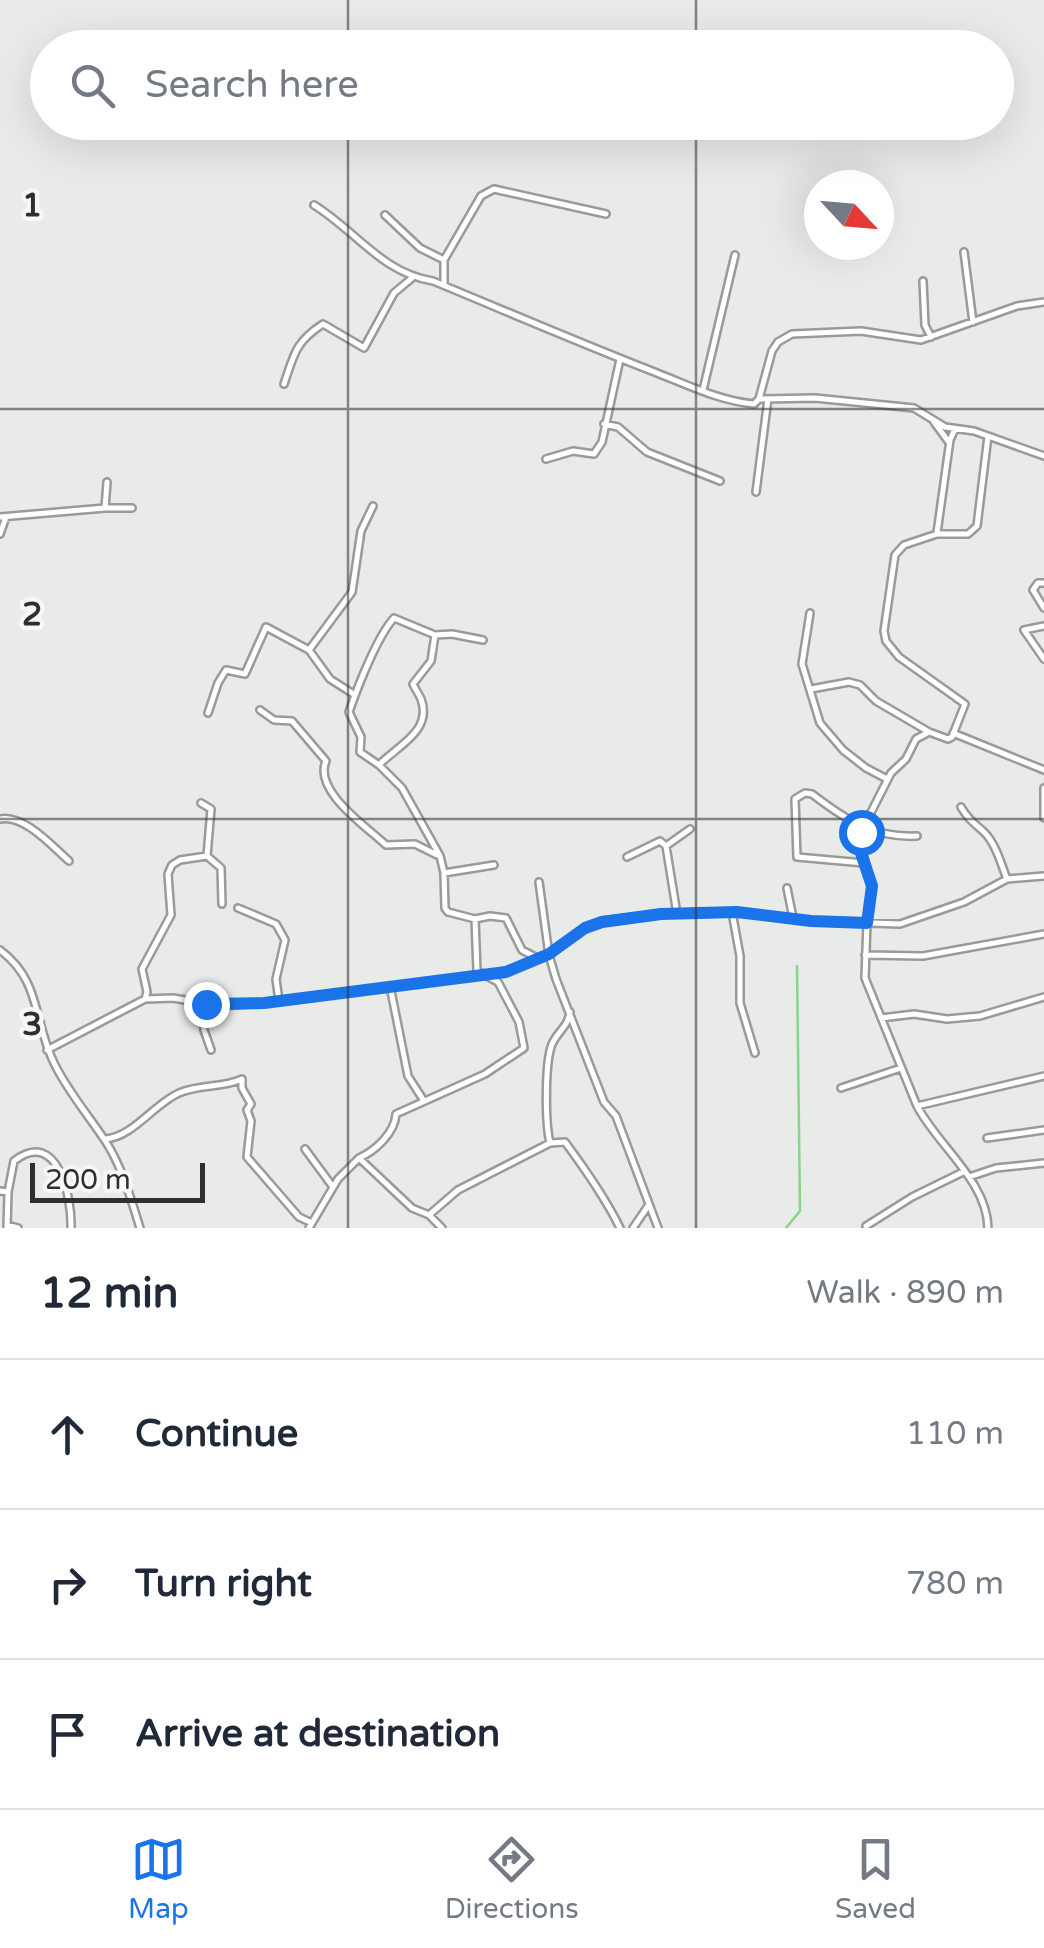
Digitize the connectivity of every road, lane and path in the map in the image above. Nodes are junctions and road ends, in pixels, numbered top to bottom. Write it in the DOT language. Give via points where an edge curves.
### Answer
graph roads {
  1 [pos="314,205"];
  2 [pos="606,214"];
  3 [pos="385,215"];
  4 [pos="964,252"];
  5 [pos="735,255"];
  6 [pos="444,260"];
  7 [pos="412,278"];
  8 [pos="924,281"];
  9 [pos="444,286"];
  10 [pos="1044,302"];
  11 [pos="973,322"];
  12 [pos="932,336"];
  13 [pos="620,358"];
  14 [pos="284,384"];
  15 [pos="702,390"];
  16 [pos="759,399"];
  17 [pos="768,399"];
  18 [pos="931,418"];
  19 [pos="604,424"];
  20 [pos="955,428"];
  21 [pos="988,436"];
  22 [pos="950,444"];
  23 [pos="1044,456"];
  24 [pos="546,459"];
  25 [pos="720,481"];
  26 [pos="106,482"];
  27 [pos="756,492"];
  28 [pos="373,506"];
  29 [pos="105,508"];
  30 [pos="132,508"];
  31 [pos="3,517"];
  32 [pos="0,534"];
  33 [pos="937,534"];
  34 [pos="1044,583"];
  35 [pos="1044,608"];
  36 [pos="810,613"];
  37 [pos="1044,626"];
  38 [pos="435,635"];
  39 [pos="483,640"];
  40 [pos="309,650"];
  41 [pos="1044,659"];
  42 [pos="811,690"];
  43 [pos="355,695"];
  44 [pos="260,710"];
  45 [pos="208,714"];
  46 [pos="930,732"];
  47 [pos="953,733"];
  48 [pos="380,765"];
  49 [pos="1044,770"];
  50 [pos="888,779"];
  51 [pos="1044,788"];
  52 [pos="201,803"];
  53 [pos="961,807"];
  54 [pos="0,818"];
  55 [pos="1044,818"];
  56 [pos="863,828"];
  57 [pos="690,829"];
  58 [pos="917,836"];
  59 [pos="666,846"];
  60 [pos="207,856"];
  61 [pos="440,856"];
  62 [pos="626,858"];
  63 [pos="69,861"];
  64 [pos="864,862"];
  65 [pos="494,865"];
  66 [pos="444,873"];
  67 [pos="1044,876"];
  68 [pos="1008,879"];
  69 [pos="540,882"];
  70 [pos="786,888"];
  71 [pos="222,904"];
  72 [pos="238,908"];
  73 [pos="732,912"];
  74 [pos="677,914"];
  75 [pos="475,918"];
  76 [pos="792,918"];
  77 [pos="867,923"];
  78 [pos="1044,934"];
  79 [pos="0,950"];
  80 [pos="549,954"];
  81 [pos="865,954"];
  82 [pos="540,960"];
  83 [pos="482,976"];
  84 [pos="390,986"];
  85 [pos="1044,996"];
  86 [pos="144,999"];
  87 [pos="279,1001"];
  88 [pos="201,1003"];
  89 [pos="570,1009"];
  90 [pos="880,1018"];
  91 [pos="47,1050"];
  92 [pos="212,1050"];
  93 [pos="754,1053"];
  94 [pos="902,1068"];
  95 [pos="1044,1076"];
  96 [pos="841,1088"];
  97 [pos="425,1101"];
  98 [pos="916,1106"];
  99 [pos="1044,1130"];
  100 [pos="987,1138"];
  101 [pos="104,1139"];
  102 [pos="550,1143"];
  103 [pos="305,1149"];
  104 [pos="359,1158"];
  105 [pos="1044,1163"];
  106 [pos="967,1174"];
  107 [pos="334,1187"];
  108 [pos="4,1192"];
  109 [pos="648,1206"];
  110 [pos="429,1215"];
  111 [pos="7,1226"];
  112 [pos="311,1226"];
  113 [pos="866,1226"];
  114 [pos="18,1228"];
  115 [pos="71,1228"];
  116 [pos="140,1228"];
  117 [pos="442,1228"];
  118 [pos="620,1228"];
  119 [pos="632,1228"];
  120 [pos="658,1228"];
  121 [pos="988,1228"];
  1 -- 7 [label="street" via="376,258"];
  2 -- 6 [label="street" via="494,188 481,196"];
  3 -- 6 [label="street" via="420,248"];
  4 -- 11 [label="street"];
  5 -- 15 [label="street"];
  6 -- 9 [label="street"];
  7 -- 9 [label="street"];
  7 -- 14 [label="street" via="394,293 364,348 322,324 304,336"];
  8 -- 12 [label="street" via="925,325"];
  9 -- 13 [label="street"];
  10 -- 11 [label="street"];
  11 -- 12 [label="street"];
  12 -- 16 [label="street" via="792,334 772,351"];
  13 -- 15 [label="street"];
  13 -- 19 [label="street"];
  15 -- 16 [label="street" via="746,404"];
  16 -- 17 [label="street"];
  17 -- 18 [label="street" via="914,408"];
  17 -- 27 [label="street"];
  18 -- 20 [label="street"];
  18 -- 22 [label="street"];
  19 -- 24 [label="street" via="594,454 573,451"];
  19 -- 25 [label="street" via="618,427 647,452"];
  20 -- 21 [label="street"];
  20 -- 22 [label="street"];
  21 -- 23 [label="street"];
  21 -- 33 [label="street" via="976,526 968,534"];
  22 -- 33 [label="street"];
  26 -- 29 [label="street"];
  28 -- 40 [label="street" via="361,531 352,592"];
  29 -- 30 [label="street"];
  29 -- 31 [label="street"];
  31 -- 32 [label="street"];
  33 -- 47 [label="street" via="895,555 884,631 899,657 965,704"];
  34 -- 35 [label="street" via="1033,590"];
  36 -- 42 [label="street" via="802,664"];
  37 -- 41 [label="street" via="1024,630"];
  38 -- 39 [label="street"];
  38 -- 43 [label="street" via="394,618"];
  38 -- 48 [label="street" via="431,661 413,684 423,720"];
  40 -- 43 [label="street" via="330,680"];
  40 -- 45 [label="street" via="266,626 245,674 226,670"];
  42 -- 46 [label="street" via="860,685"];
  42 -- 50 [label="street" via="820,723 839,746"];
  43 -- 48 [label="street" via="349,712 360,752"];
  44 -- 61 [label="street" via="292,721 326,761 325,780 350,816 386,845 415,844"];
  46 -- 47 [label="street" via="948,739"];
  46 -- 50 [label="street" via="916,739"];
  47 -- 49 [label="street"];
  48 -- 61 [label="street" via="402,788"];
  50 -- 56 [label="street"];
  51 -- 55 [label="street"];
  52 -- 60 [label="street" via="211,809"];
  53 -- 68 [label="street" via="984,832"];
  54 -- 63 [label="street" via="31,829"];
  56 -- 58 [label="street" via="889,837"];
  56 -- 64 [label="street"];
  56 -- 64 [label="street" via="812,794 795,799 797,858"];
  57 -- 59 [label="street"];
  59 -- 62 [label="street" via="660,841"];
  59 -- 74 [label="street"];
  60 -- 71 [label="street" via="221,868"];
  60 -- 86 [label="street" via="180,860 168,874 171,915 142,970"];
  61 -- 66 [label="street"];
  64 -- 77 [label="street" via="872,886"];
  65 -- 66 [label="street"];
  66 -- 75 [label="street" via="445,908"];
  67 -- 68 [label="street"];
  68 -- 77 [label="street" via="941,912 900,924"];
  69 -- 80 [label="street"];
  70 -- 76 [label="street"];
  72 -- 87 [label="street" via="276,924 285,940 276,979"];
  73 -- 74 [label="street"];
  73 -- 76 [label="street"];
  73 -- 93 [label="street" via="740,1003"];
  74 -- 80 [label="street" via="602,922"];
  75 -- 82 [label="street" via="506,918 522,950"];
  75 -- 83 [label="street"];
  76 -- 77 [label="street"];
  77 -- 81 [label="street"];
  78 -- 81 [label="street" via="923,956"];
  79 -- 91 [label="street" via="29,982"];
  80 -- 82 [label="street"];
  80 -- 89 [label="street"];
  81 -- 90 [label="street" via="865,978"];
  82 -- 83 [label="street"];
  83 -- 84 [label="street"];
  83 -- 97 [label="street" via="505,993 524,1048"];
  84 -- 87 [label="street"];
  84 -- 97 [label="street" via="408,1076"];
  85 -- 90 [label="street" via="980,1016"];
  86 -- 88 [label="street"];
  86 -- 91 [label="street"];
  87 -- 88 [label="street"];
  88 -- 92 [label="street"];
  89 -- 102 [label="street" via="551,1044"];
  89 -- 109 [label="street"];
  90 -- 94 [label="street"];
  91 -- 101 [label="street"];
  94 -- 96 [label="street"];
  94 -- 98 [label="street"];
  95 -- 98 [label="street"];
  97 -- 104 [label="street" via="396,1114 396,1125"];
  98 -- 106 [label="street"];
  99 -- 100 [label="street"];
  101 -- 112 [label="street" via="178,1093 242,1079 251,1104 247,1156"];
  101 -- 116 [label="street"];
  102 -- 110 [label="street" via="458,1190"];
  102 -- 118 [label="street" via="565,1142"];
  103 -- 107 [label="street"];
  104 -- 107 [label="street"];
  104 -- 110 [label="street" via="412,1208"];
  105 -- 106 [label="street"];
  106 -- 113 [label="street"];
  106 -- 121 [label="street" via="988,1210"];
  107 -- 112 [label="street"];
  108 -- 111 [label="street"];
  108 -- 115 [label="street" via="23,1154 51,1158 64,1176"];
  109 -- 119 [label="street"];
  109 -- 120 [label="street"];
  110 -- 117 [label="street"];
  111 -- 114 [label="street"];
}
